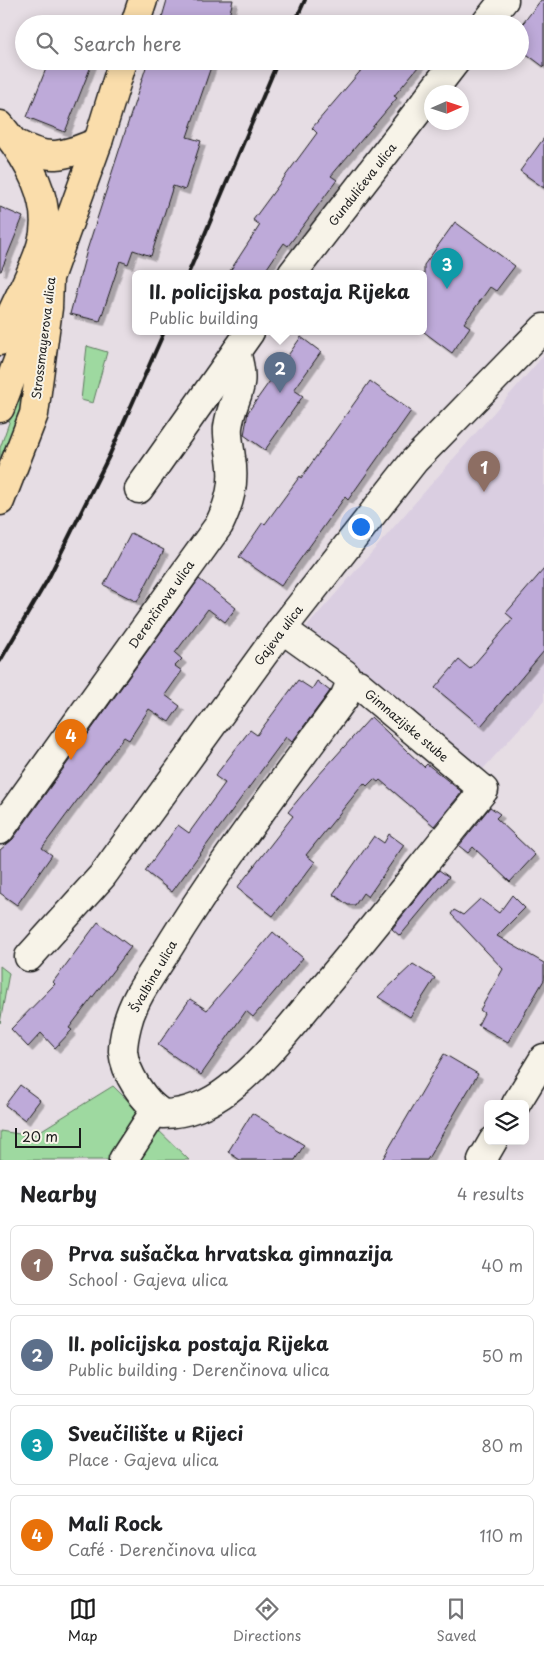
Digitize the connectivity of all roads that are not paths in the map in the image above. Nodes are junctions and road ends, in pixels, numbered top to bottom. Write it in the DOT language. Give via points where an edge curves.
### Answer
graph roads {
  1 [pos="143,0"];
  2 [pos="504,0"];
  3 [pos="138,15"];
  4 [pos="492,15"];
  5 [pos="121,70"];
  6 [pos="449,70"];
  7 [pos="438,85"];
  8 [pos="424,103"];
  9 [pos="8,134"];
  10 [pos="98,142"];
  11 [pos="295,270"];
  12 [pos="49,278"];
  13 [pos="544,328"];
  14 [pos="0,341"];
  15 [pos="243,342"];
  16 [pos="0,408"];
  17 [pos="139,489"];
  18 [pos="0,501"];
  19 [pos="282,629"];
  20 [pos="350,684"];
  21 [pos="0,830"];
  22 [pos="29,957"];
  23 [pos="544,1058"];
  24 [pos="518,1100"];
  25 [pos="156,1110"];
  26 [pos="491,1145"];
  27 [pos="123,1160"];
  28 [pos="482,1160"];
  1 -- 3 [label="main road"];
  2 -- 4 [label="street"];
  5 -- 10 [label="main road, Strossmayerova ulica"];
  6 -- 7 [label="street, Gundulićeva ulica"];
  8 -- 11 [label="street, Gundulićeva ulica"];
  9 -- 10 [label="main road" via="33,152 50,156 67,154"];
  9 -- 14 [label="main road" via="40,191 45,228 41,247"];
  10 -- 12 [label="main road, Strossmayerova ulica"];
  12 -- 16 [label="main road"];
  12 -- 18 [label="main road, Strossmayerova ulica" via="34,414"];
  13 -- 19 [label="street, Gajeva ulica" via="414,461"];
  15 -- 17 [label="street"];
  15 -- 21 [label="street, Derenčinova ulica" via="242,385 228,429 234,476 228,506 219,524"];
  19 -- 20 [label="street, Gimnazijske stube" via="345,674"];
  19 -- 22 [label="street, Gajeva ulica" via="103,875"];
  20 -- 25 [label="street, Švalbina ulica" via="344,698 189,914 136,1002 127,1022 123,1052 138,1088"];
  20 -- 25 [label="street, Gimnazijske stube" via="358,684 484,790 264,1057 228,1090 196,1108 171,1114"];
  23 -- 24 [label="street"];
  25 -- 27 [label="street"];
  26 -- 28 [label="street"];
}
